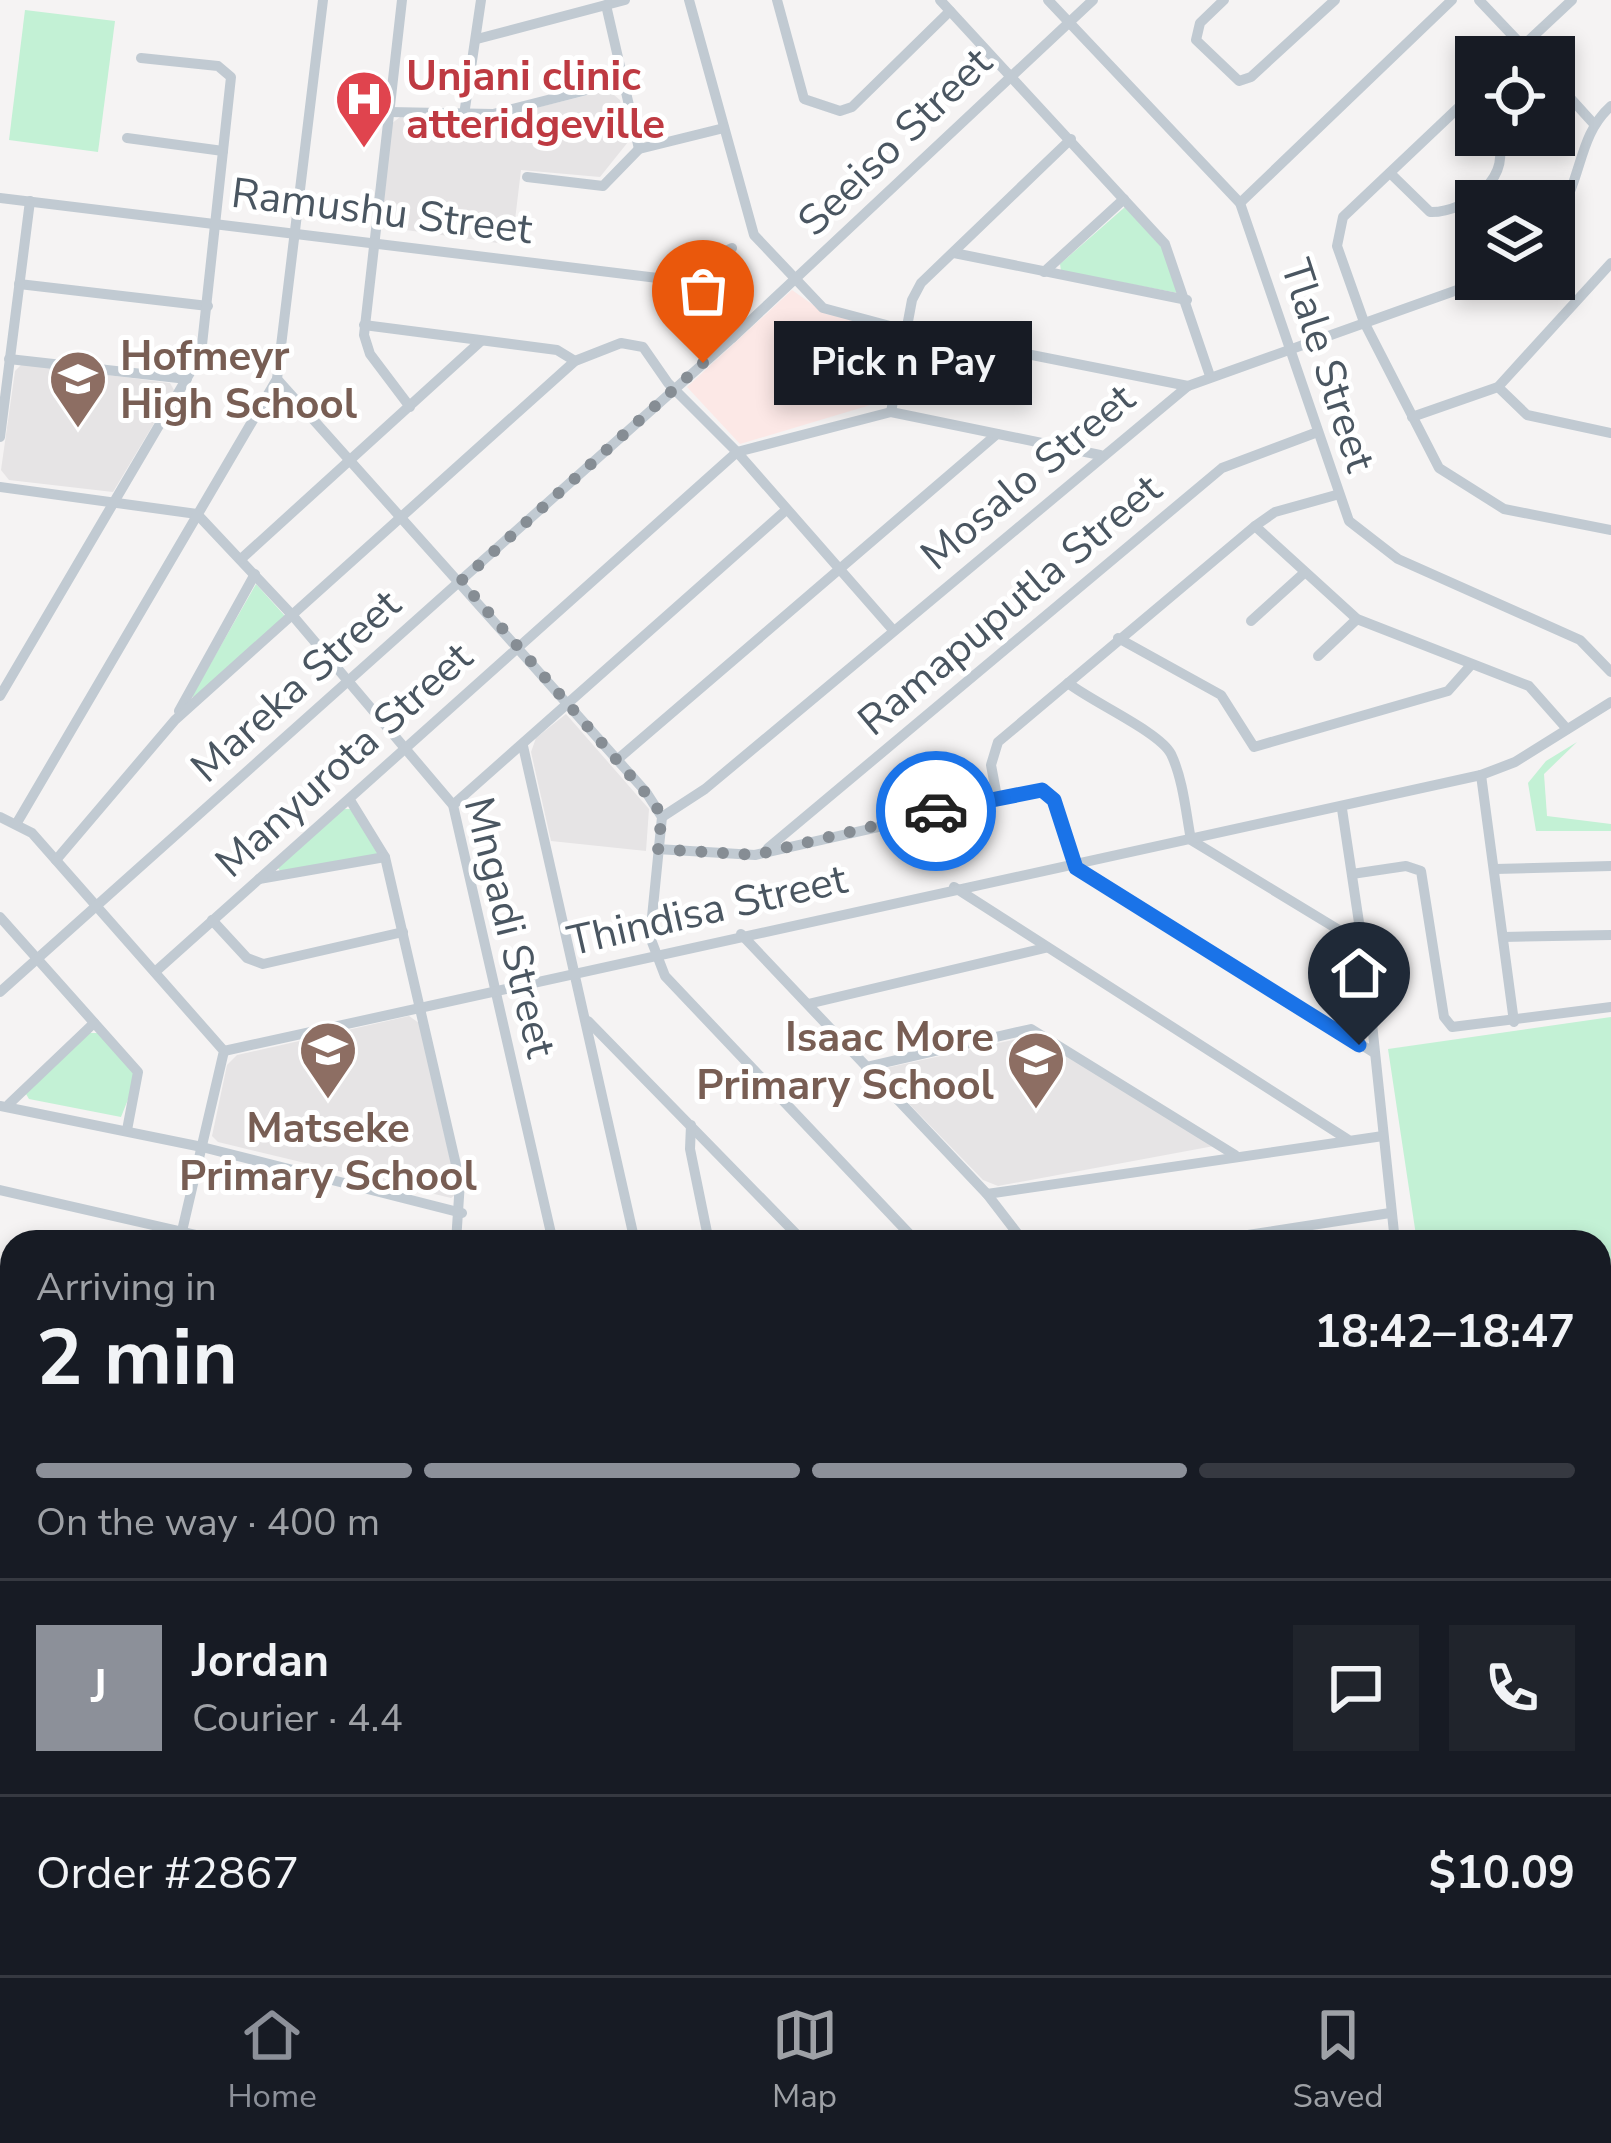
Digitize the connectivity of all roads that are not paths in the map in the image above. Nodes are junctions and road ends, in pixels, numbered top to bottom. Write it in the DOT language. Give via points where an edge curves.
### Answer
graph roads {
  1 [pos="323,0"];
  2 [pos="402,0"];
  3 [pos="481,0"];
  4 [pos="625,0"];
  5 [pos="689,0"];
  6 [pos="776,0"];
  7 [pos="940,0"];
  8 [pos="1048,0"];
  9 [pos="1093,0"];
  10 [pos="1223,0"];
  11 [pos="1335,0"];
  12 [pos="1452,0"];
  13 [pos="1479,0"];
  14 [pos="1572,0"];
  15 [pos="606,5"];
  16 [pos="950,11"];
  17 [pos="1069,22"];
  18 [pos="1513,36"];
  19 [pos="1533,36"];
  20 [pos="477,39"];
  21 [pos="141,58"];
  22 [pos="1010,75"];
  23 [pos="622,81"];
  24 [pos="1575,103"];
  25 [pos="1611,106"];
  26 [pos="1455,111"];
  27 [pos="389,112"];
  28 [pos="464,116"];
  29 [pos="1593,123"];
  30 [pos="724,128"];
  31 [pos="127,138"];
  32 [pos="1071,140"];
  33 [pos="639,149"];
  34 [pos="223,151"];
  35 [pos="1501,156"];
  36 [pos="1390,173"];
  37 [pos="527,177"];
  38 [pos="1574,180"];
  39 [pos="0,197"];
  40 [pos="1124,199"];
  41 [pos="31,201"];
  42 [pos="1240,203"];
  43 [pos="218,224"];
  44 [pos="294,233"];
  45 [pos="373,242"];
  46 [pos="732,248"];
  47 [pos="954,253"];
  48 [pos="1611,263"];
  49 [pos="1043,272"];
  50 [pos="667,279"];
  51 [pos="793,282"];
  52 [pos="19,284"];
  53 [pos="1455,290"];
  54 [pos="1187,300"];
  55 [pos="208,306"];
  56 [pos="1364,322"];
  57 [pos="364,325"];
  58 [pos="905,330"];
  59 [pos="732,338"];
  60 [pos="482,340"];
  61 [pos="1289,352"];
  62 [pos="9,359"];
  63 [pos="575,362"];
  64 [pos="1210,376"];
  65 [pos="187,379"];
  66 [pos="277,379"];
  67 [pos="1188,386"];
  68 [pos="1498,387"];
  69 [pos="674,389"];
  70 [pos="410,406"];
  71 [pos="891,412"];
  72 [pos="1412,417"];
  73 [pos="1611,433"];
  74 [pos="997,434"];
  75 [pos="1316,434"];
  76 [pos="0,437"];
  77 [pos="737,452"];
  78 [pos="1100,455"];
  79 [pos="352,460"];
  80 [pos="0,487"];
  81 [pos="1336,495"];
  82 [pos="115,501"];
  83 [pos="785,511"];
  84 [pos="197,514"];
  85 [pos="404,517"];
  86 [pos="1255,526"];
  87 [pos="1611,530"];
  88 [pos="241,559"];
  89 [pos="836,568"];
  90 [pos="255,574"];
  91 [pos="1303,574"];
  92 [pos="461,581"];
  93 [pos="293,616"];
  94 [pos="1357,619"];
  95 [pos="1251,621"];
  96 [pos="893,630"];
  97 [pos="1118,638"];
  98 [pos="518,646"];
  99 [pos="1318,656"];
  100 [pos="1471,665"];
  101 [pos="0,668"];
  102 [pos="16,670"];
  103 [pos="1611,672"];
  104 [pos="348,680"];
  105 [pos="1068,683"];
  106 [pos="0,696"];
  107 [pos="1611,702"];
  108 [pos="567,704"];
  109 [pos="175,720"];
  110 [pos="1567,729"];
  111 [pos="406,746"];
  112 [pos="523,746"];
  113 [pos="618,759"];
  114 [pos="1480,775"];
  115 [pos="997,797"];
  116 [pos="350,800"];
  117 [pos="453,805"];
  118 [pos="1342,809"];
  119 [pos="0,817"];
  120 [pos="662,818"];
  121 [pos="827,820"];
  122 [pos="18,821"];
  123 [pos="1192,839"];
  124 [pos="657,849"];
  125 [pos="760,854"];
  126 [pos="385,857"];
  127 [pos="56,860"];
  128 [pos="1070,861"];
  129 [pos="1611,866"];
  130 [pos="1495,868"];
  131 [pos="1352,874"];
  132 [pos="258,879"];
  133 [pos="954,887"];
  134 [pos="96,907"];
  135 [pos="0,917"];
  136 [pos="212,920"];
  137 [pos="403,932"];
  138 [pos="741,934"];
  139 [pos="1611,935"];
  140 [pos="1503,937"];
  141 [pos="1362,944"];
  142 [pos="1045,948"];
  143 [pos="654,954"];
  144 [pos="38,958"];
  145 [pos="155,972"];
  146 [pos="573,974"];
  147 [pos="496,989"];
  148 [pos="0,992"];
  149 [pos="808,1004"];
  150 [pos="1611,1007"];
  151 [pos="421,1009"];
  152 [pos="584,1018"];
  153 [pos="1514,1022"];
  154 [pos="94,1023"];
  155 [pos="224,1051"];
  156 [pos="1373,1052"];
  157 [pos="866,1067"];
  158 [pos="4,1105"];
  159 [pos="691,1125"];
  160 [pos="127,1130"];
  161 [pos="1383,1136"];
  162 [pos="1347,1139"];
  163 [pos="202,1147"];
  164 [pos="1235,1155"];
  165 [pos="0,1190"];
  166 [pos="987,1194"];
  167 [pos="462,1213"];
  168 [pos="1390,1213"];
  169 [pos="178,1230"];
  170 [pos="182,1230"];
  171 [pos="458,1230"];
  172 [pos="550,1230"];
  173 [pos="632,1230"];
  174 [pos="707,1230"];
  175 [pos="792,1230"];
  176 [pos="905,1230"];
  177 [pos="1015,1230"];
  178 [pos="1280,1230"];
  179 [pos="1394,1230"];
  1 -- 44 [label="street"];
  2 -- 27 [label="street"];
  3 -- 20 [label="street"];
  4 -- 15 [label="street"];
  5 -- 30 [label="street"];
  6 -- 16 [label="street" via="801,93 809,105 840,111"];
  7 -- 16 [label="street"];
  8 -- 17 [label="street, Tlale Street"];
  9 -- 17 [label="street, Seeiso Street"];
  10 -- 11 [label="street" via="1200,22 1196,40 1229,76 1246,80"];
  12 -- 42 [label="street"];
  13 -- 18 [label="street"];
  14 -- 19 [label="street"];
  15 -- 20 [label="street"];
  15 -- 23 [label="street"];
  16 -- 22 [label="street"];
  17 -- 22 [label="street, Seeiso Street"];
  17 -- 42 [label="street, Tlale Street"];
  20 -- 28 [label="street"];
  21 -- 34 [label="street" via="230,73"];
  22 -- 32 [label="street"];
  22 -- 51 [label="street, Seeiso Street"];
  23 -- 28 [label="street"];
  23 -- 33 [label="street"];
  24 -- 29 [label="street"];
  25 -- 29 [label="street"];
  26 -- 36 [label="street"];
  27 -- 28 [label="street"];
  27 -- 45 [label="street"];
  29 -- 38 [label="street"];
  30 -- 33 [label="street"];
  30 -- 51 [label="street" via="754,235"];
  31 -- 34 [label="street"];
  32 -- 40 [label="street"];
  32 -- 47 [label="street"];
  33 -- 37 [label="street" via="603,186"];
  34 -- 43 [label="street"];
  35 -- 36 [label="street" via="1499,168 1458,208 1430,212"];
  36 -- 56 [label="street" via="1343,218 1336,236"];
  39 -- 41 [label="street, Ramushu Street"];
  40 -- 49 [label="street"];
  40 -- 54 [label="street" via="1165,244"];
  41 -- 43 [label="street, Ramushu Street"];
  41 -- 52 [label="street"];
  42 -- 61 [label="street, Tlale Street"];
  43 -- 44 [label="street, Ramushu Street"];
  43 -- 55 [label="street"];
  44 -- 45 [label="street, Ramushu Street"];
  44 -- 66 [label="street"];
  45 -- 50 [label="street, Ramushu Street"];
  45 -- 57 [label="street"];
  46 -- 50 [label="street"];
  47 -- 49 [label="street"];
  47 -- 58 [label="street" via="916,291"];
  48 -- 68 [label="street"];
  49 -- 54 [label="street"];
  50 -- 59 [label="street" via="692,291"];
  51 -- 58 [label="street" via="830,312"];
  51 -- 59 [label="street, Mareka Street"];
  52 -- 55 [label="street"];
  52 -- 62 [label="street"];
  53 -- 56 [label="street, Mosalo Street"];
  54 -- 64 [label="street"];
  55 -- 65 [label="street" via="201,355"];
  56 -- 61 [label="street, Mosalo Street"];
  56 -- 72 [label="street"];
  57 -- 60 [label="street"];
  57 -- 70 [label="street" via="370,354"];
  58 -- 67 [label="street"];
  58 -- 71 [label="street"];
  59 -- 69 [label="street, Mareka Street"];
  60 -- 63 [label="street" via="557,350"];
  60 -- 70 [label="street"];
  61 -- 64 [label="street, Mosalo Street"];
  61 -- 75 [label="street, Tlale Street"];
  62 -- 65 [label="street"];
  62 -- 76 [label="street"];
  63 -- 69 [label="street" via="637,342"];
  63 -- 85 [label="street"];
  64 -- 67 [label="street, Mosalo Street"];
  65 -- 82 [label="street"];
  66 -- 79 [label="street"];
  66 -- 84 [label="street"];
  67 -- 78 [label="street, Mosalo Street"];
  68 -- 72 [label="street"];
  68 -- 73 [label="street" via="1527,416"];
  69 -- 77 [label="street"];
  69 -- 92 [label="street, Mareka Street"];
  70 -- 79 [label="street"];
  71 -- 74 [label="street"];
  71 -- 77 [label="street"];
  72 -- 87 [label="street" via="1439,468 1490,504"];
  74 -- 78 [label="street"];
  74 -- 89 [label="street"];
  75 -- 81 [label="street, Tlale Street"];
  75 -- 121 [label="street, Ramapuputla Street" via="1222,468"];
  77 -- 83 [label="street"];
  77 -- 98 [label="street, Manyurota Street"];
  78 -- 96 [label="street, Mosalo Street"];
  79 -- 85 [label="street"];
  79 -- 88 [label="street"];
  80 -- 82 [label="street"];
  81 -- 86 [label="street"];
  81 -- 103 [label="street, Tlale Street" via="1369,542 1580,640"];
  82 -- 84 [label="street"];
  82 -- 102 [label="street"];
  83 -- 89 [label="street"];
  83 -- 108 [label="street"];
  84 -- 88 [label="street, Mngadi Street"];
  84 -- 122 [label="street"];
  85 -- 92 [label="street"];
  85 -- 93 [label="street"];
  86 -- 91 [label="street"];
  86 -- 97 [label="street"];
  88 -- 90 [label="street, Mngadi Street"];
  89 -- 96 [label="street"];
  89 -- 113 [label="street"];
  90 -- 93 [label="street, Mngadi Street"];
  90 -- 109 [label="street"];
  91 -- 94 [label="street"];
  91 -- 95 [label="street"];
  92 -- 98 [label="street"];
  92 -- 104 [label="street, Mareka Street"];
  93 -- 104 [label="street, Mngadi Street"];
  93 -- 109 [label="street"];
  94 -- 99 [label="street"];
  94 -- 100 [label="street"];
  96 -- 120 [label="street, Mosalo Street"];
  97 -- 100 [label="street" via="1221,695 1254,747 1435,696 1457,687"];
  97 -- 105 [label="street"];
  98 -- 108 [label="street"];
  98 -- 111 [label="street, Manyurota Street"];
  100 -- 110 [label="street" via="1528,686"];
  101 -- 102 [label="street"];
  102 -- 106 [label="street"];
  104 -- 111 [label="street, Mngadi Street"];
  104 -- 134 [label="street, Mareka Street"];
  105 -- 115 [label="street" via="994,748"];
  105 -- 123 [label="street" via="1164,744"];
  107 -- 110 [label="street, Thindisa Street"];
  108 -- 112 [label="street"];
  108 -- 113 [label="street"];
  109 -- 127 [label="street"];
  110 -- 114 [label="street, Thindisa Street"];
  111 -- 116 [label="street, Manyurota Street"];
  111 -- 117 [label="street, Mngadi Street"];
  112 -- 117 [label="street"];
  112 -- 146 [label="street"];
  113 -- 120 [label="street"];
  114 -- 118 [label="street, Thindisa Street"];
  114 -- 130 [label="street"];
  115 -- 121 [label="street"];
  115 -- 128 [label="street" via="1050,794"];
  116 -- 126 [label="street"];
  116 -- 132 [label="street, Manyurota Street"];
  117 -- 147 [label="street, Mngadi Street"];
  118 -- 123 [label="street, Thindisa Street"];
  118 -- 131 [label="street"];
  119 -- 122 [label="street"];
  120 -- 124 [label="street"];
  121 -- 125 [label="street"];
  121 -- 125 [label="street, Ramapuputla Street"];
  122 -- 127 [label="street"];
  123 -- 128 [label="street, Thindisa Street"];
  123 -- 141 [label="street"];
  124 -- 125 [label="street"];
  124 -- 143 [label="street"];
  126 -- 132 [label="street"];
  126 -- 137 [label="street"];
  127 -- 134 [label="street"];
  128 -- 133 [label="street, Thindisa Street"];
  128 -- 156 [label="street"];
  129 -- 130 [label="street"];
  130 -- 140 [label="street"];
  131 -- 141 [label="street"];
  131 -- 153 [label="street" via="1421,871 1444,1017 1465,1029"];
  132 -- 136 [label="street, Manyurota Street"];
  133 -- 138 [label="street, Thindisa Street"];
  133 -- 142 [label="street"];
  134 -- 144 [label="street, Mareka Street"];
  134 -- 145 [label="street"];
  135 -- 144 [label="street"];
  136 -- 137 [label="street" via="263,964"];
  136 -- 145 [label="street, Manyurota Street"];
  137 -- 151 [label="street"];
  138 -- 143 [label="street, Thindisa Street"];
  138 -- 149 [label="street"];
  139 -- 140 [label="street"];
  140 -- 153 [label="street"];
  141 -- 156 [label="street"];
  142 -- 149 [label="street"];
  142 -- 162 [label="street"];
  143 -- 146 [label="street, Thindisa Street"];
  143 -- 176 [label="street" via="694,1012"];
  144 -- 148 [label="street, Mareka Street"];
  144 -- 154 [label="street"];
  145 -- 155 [label="street"];
  146 -- 147 [label="street, Thindisa Street"];
  146 -- 152 [label="street"];
  147 -- 151 [label="street, Thindisa Street"];
  147 -- 172 [label="street, Mngadi Street"];
  149 -- 157 [label="street"];
  150 -- 153 [label="street"];
  151 -- 155 [label="street, Thindisa Street"];
  151 -- 167 [label="street"];
  152 -- 159 [label="street"];
  152 -- 173 [label="street"];
  154 -- 158 [label="street"];
  154 -- 160 [label="street" via="140,1077"];
  155 -- 163 [label="street"];
  156 -- 161 [label="street"];
  157 -- 164 [label="street" via="1031,1029"];
  157 -- 166 [label="street"];
  158 -- 160 [label="street"];
  159 -- 174 [label="street"];
  159 -- 175 [label="street"];
  160 -- 163 [label="street"];
  161 -- 162 [label="street"];
  161 -- 168 [label="street"];
  162 -- 164 [label="street"];
  163 -- 167 [label="street"];
  163 -- 170 [label="street"];
  164 -- 166 [label="street"];
  165 -- 169 [label="street"];
  166 -- 177 [label="street"];
  167 -- 171 [label="street"];
  168 -- 178 [label="street"];
  168 -- 179 [label="street"];
}
